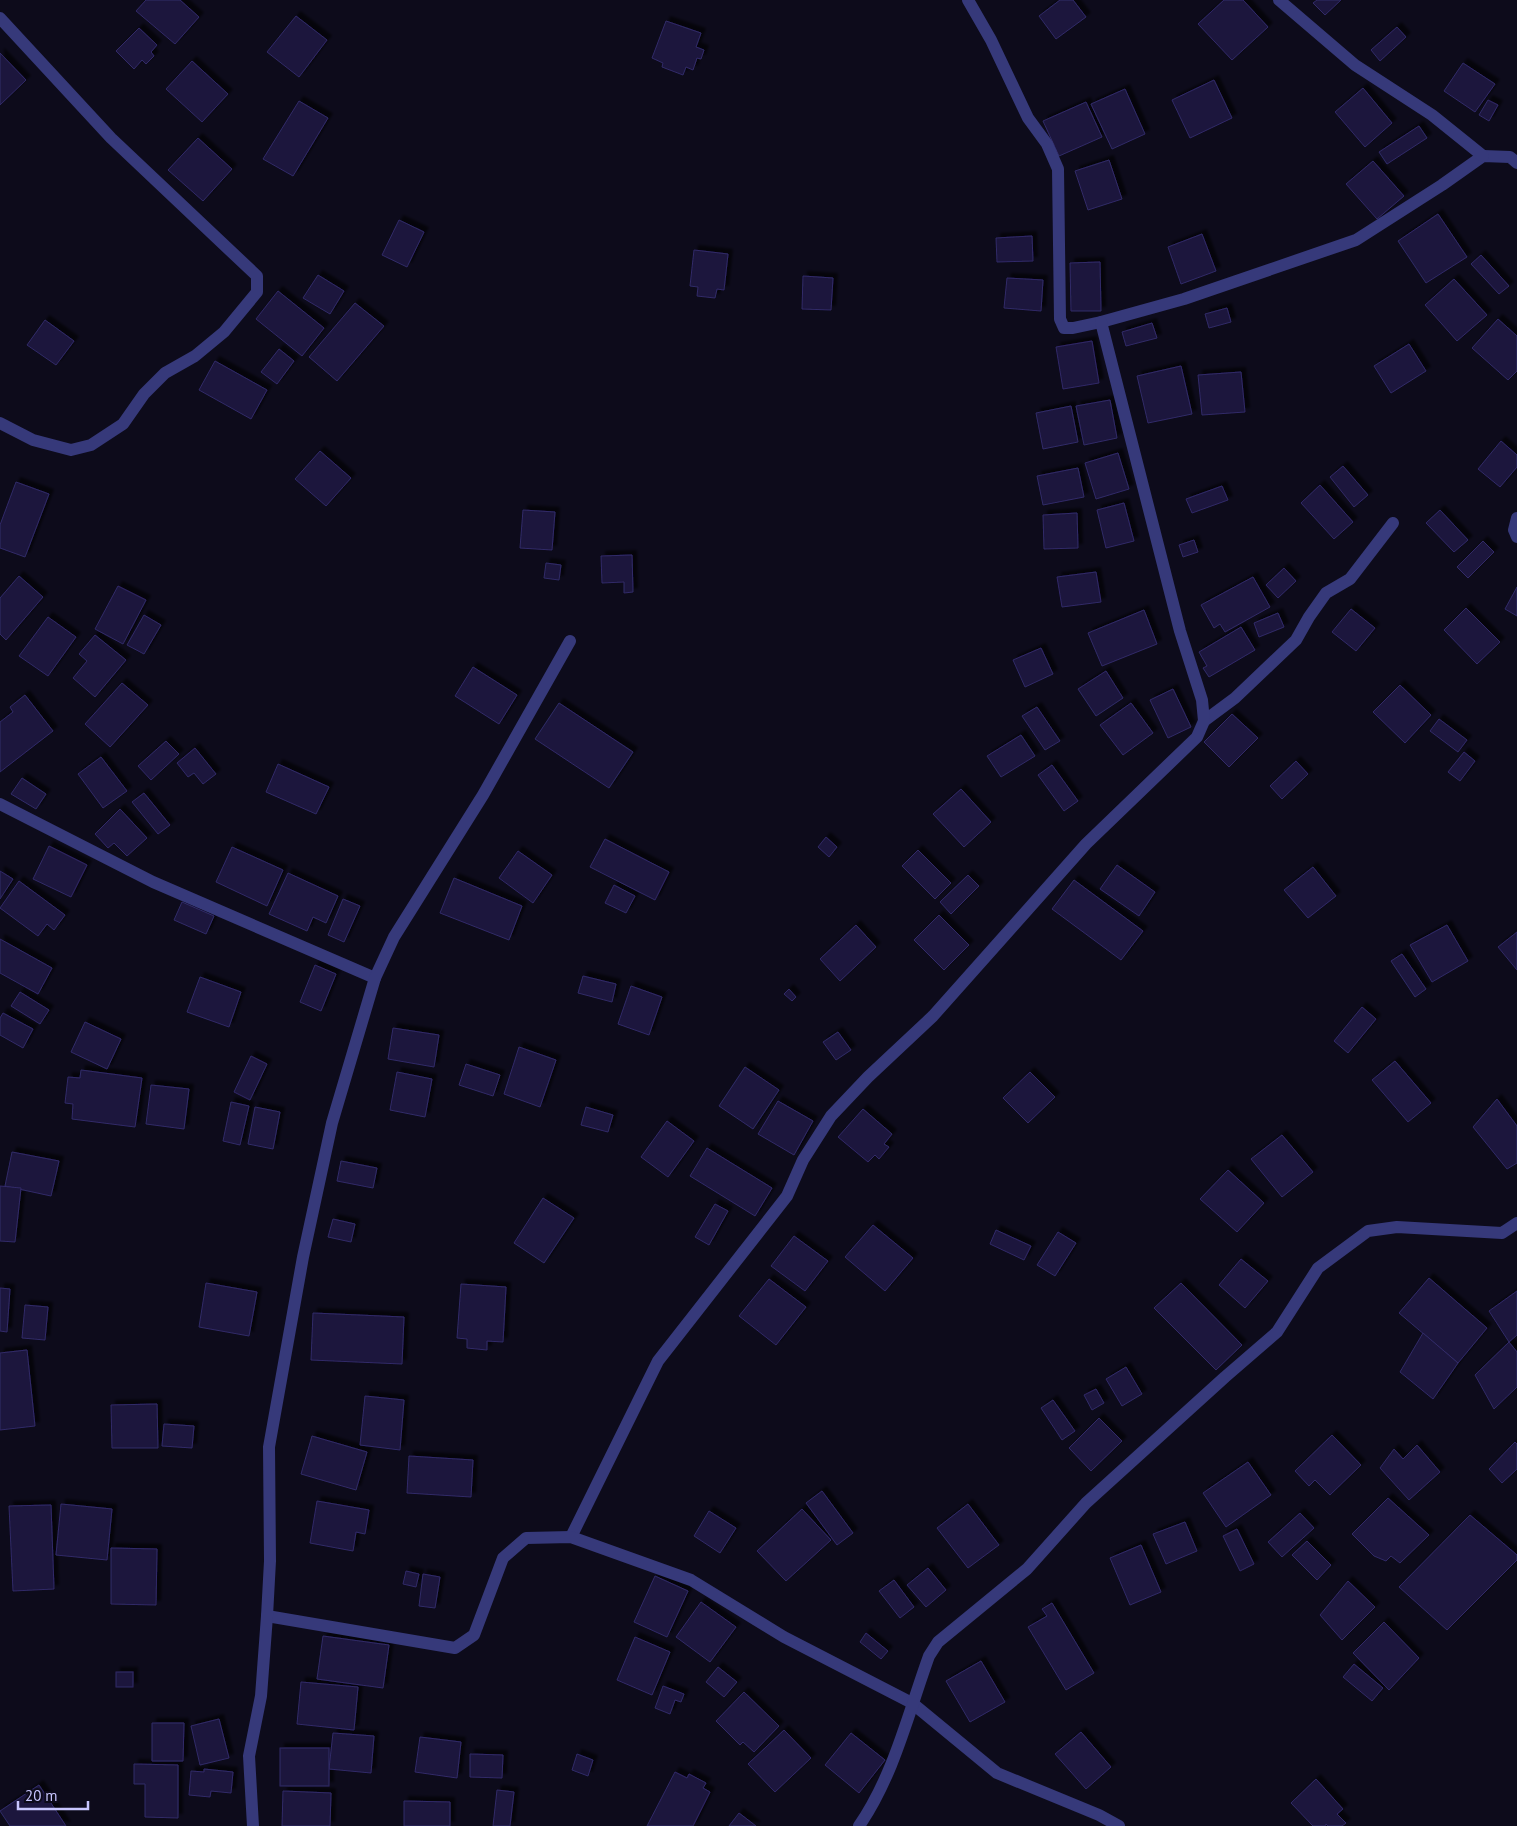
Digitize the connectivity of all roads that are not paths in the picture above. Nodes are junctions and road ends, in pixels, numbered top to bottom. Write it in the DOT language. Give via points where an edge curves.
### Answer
graph roads {
  1 [pos="968,0"];
  2 [pos="1279,0"];
  3 [pos="0,18"];
  4 [pos="1483,156"];
  5 [pos="1517,163"];
  6 [pos="1102,322"];
  7 [pos="0,423"];
  8 [pos="1517,518"];
  9 [pos="1393,523"];
  10 [pos="1517,537"];
  11 [pos="570,641"];
  12 [pos="1204,721"];
  13 [pos="0,804"];
  14 [pos="375,978"];
  15 [pos="1517,1223"];
  16 [pos="571,1537"];
  17 [pos="267,1616"];
  18 [pos="912,1703"];
  19 [pos="253,1826"];
  20 [pos="859,1826"];
  21 [pos="1119,1826"];
  1 -- 6 [label="street" via="1028,118 1047,144 1058,169 1060,319 1064,328"];
  2 -- 4 [label="street" via="1355,65 1432,115"];
  3 -- 7 [label="street" via="111,138 257,276 257,292 224,332 195,356 165,374 144,394 123,424 91,445 71,450 33,440"];
  4 -- 5 [label="street" via="1510,157"];
  4 -- 6 [label="street" via="1356,240 1184,299"];
  6 -- 12 [label="street" via="1180,631 1202,700"];
  8 -- 10 [label="street" via="1514,530"];
  9 -- 12 [label="street" via="1350,580 1326,593 1296,640 1235,698"];
  11 -- 14 [label="street" via="483,795 394,937"];
  12 -- 16 [label="street" via="1197,737 1086,844 933,1016 831,1116 803,1160 787,1196 658,1361"];
  13 -- 14 [label="street" via="153,882"];
  14 -- 17 [label="street" via="332,1124 303,1257 270,1447"];
  15 -- 18 [label="street" via="1502,1233 1397,1227 1368,1231 1318,1268 1277,1332 1086,1504 1027,1569 938,1642 929,1656"];
  16 -- 17 [label="street" via="526,1538 503,1558 474,1635 455,1648"];
  16 -- 18 [label="street" via="691,1580 784,1637"];
  17 -- 19 [label="street" via="261,1696 249,1756"];
  18 -- 20 [label="street" via="892,1766"];
  18 -- 21 [label="street" via="997,1773 1099,1814"];
}
